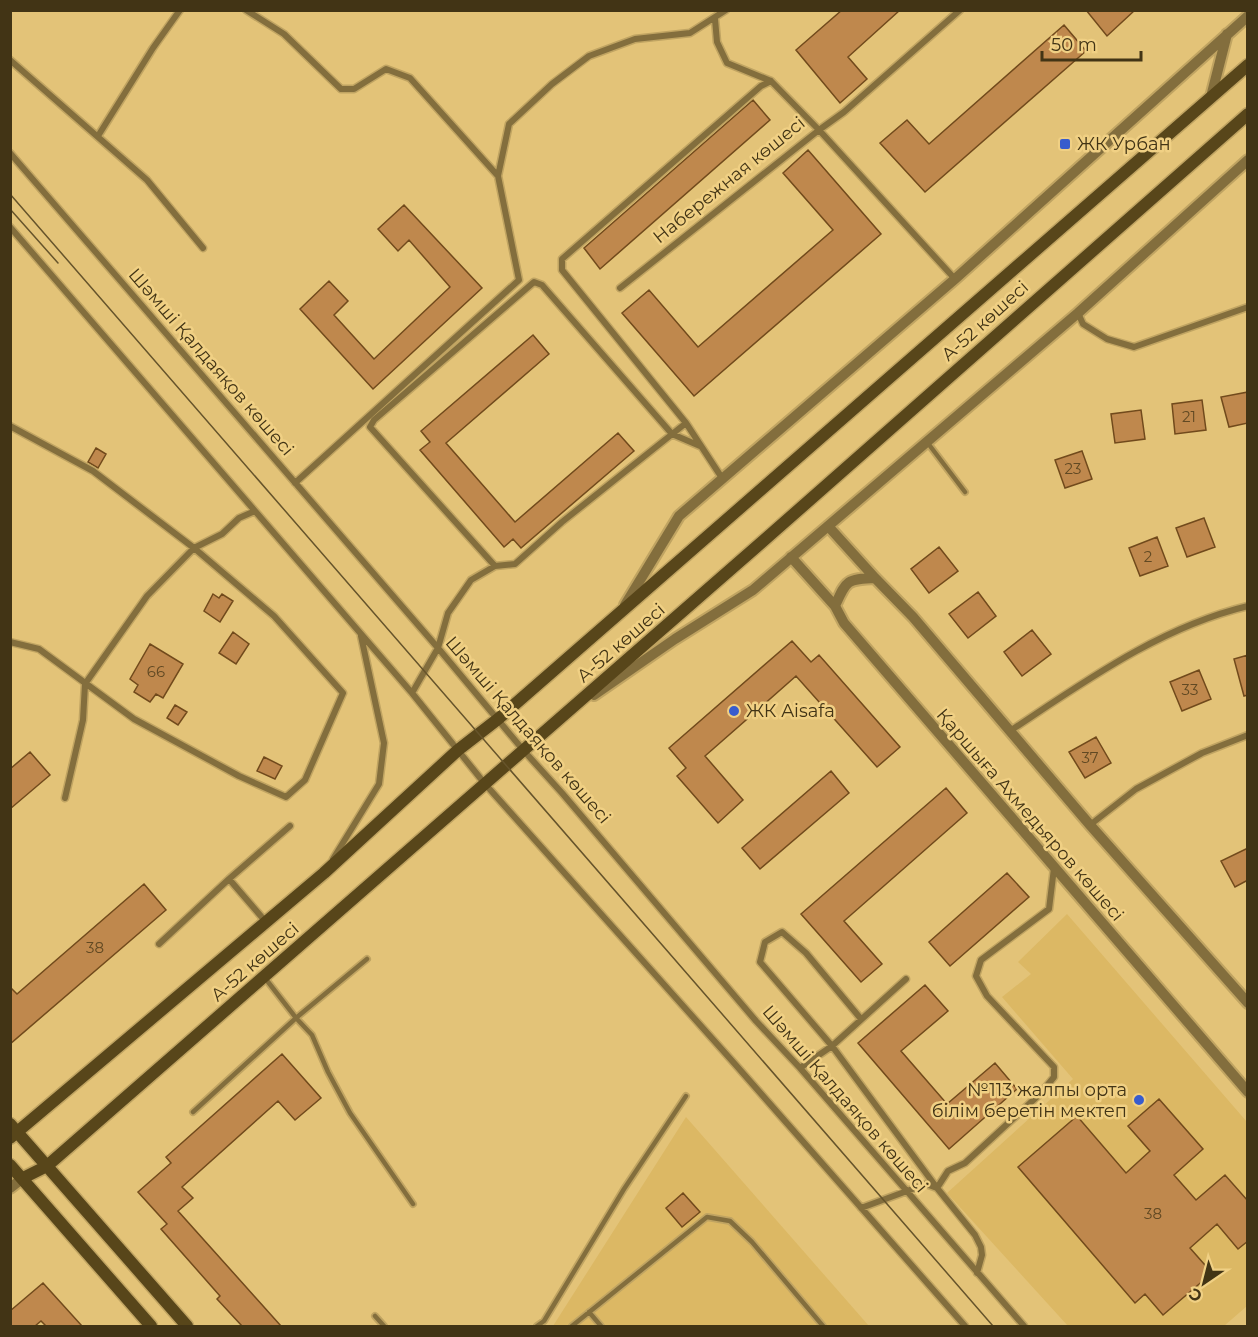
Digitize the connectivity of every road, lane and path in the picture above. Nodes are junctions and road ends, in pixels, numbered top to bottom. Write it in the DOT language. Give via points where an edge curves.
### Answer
graph roads {
  1 [pos="180,10"];
  2 [pos="246,10"];
  3 [pos="726,10"];
  4 [pos="960,10"];
  5 [pos="1248,16"];
  6 [pos="716,19"];
  7 [pos="1227,34"];
  8 [pos="10,60"];
  9 [pos="1248,65"];
  10 [pos="771,81"];
  11 [pos="1211,98"];
  12 [pos="1244,120"];
  13 [pos="819,130"];
  14 [pos="98,136"];
  15 [pos="10,153"];
  16 [pos="1248,160"];
  17 [pos="498,176"];
  18 [pos="10,227"];
  19 [pos="202,248"];
  20 [pos="955,279"];
  21 [pos="620,288"];
  22 [pos="1248,307"];
  23 [pos="1078,313"];
  24 [pos="686,423"];
  25 [pos="10,426"];
  26 [pos="672,434"];
  27 [pos="927,442"];
  28 [pos="700,446"];
  29 [pos="722,478"];
  30 [pos="295,483"];
  31 [pos="965,492"];
  32 [pos="255,511"];
  33 [pos="828,526"];
  34 [pos="194,548"];
  35 [pos="791,557"];
  36 [pos="495,566"];
  37 [pos="875,578"];
  38 [pos="835,606"];
  39 [pos="1248,606"];
  40 [pos="623,608"];
  41 [pos="361,634"];
  42 [pos="10,642"];
  43 [pos="438,648"];
  44 [pos="85,684"];
  45 [pos="412,693"];
  46 [pos="570,712"];
  47 [pos="498,719"];
  48 [pos="1010,731"];
  49 [pos="1248,735"];
  50 [pos="458,750"];
  51 [pos="524,751"];
  52 [pos="485,784"];
  53 [pos="65,798"];
  54 [pos="1090,825"];
  55 [pos="290,826"];
  56 [pos="1054,868"];
  57 [pos="324,873"];
  58 [pos="229,879"];
  59 [pos="266,922"];
  60 [pos="159,944"];
  61 [pos="367,959"];
  62 [pos="265,978"];
  63 [pos="906,979"];
  64 [pos="1248,1003"];
  65 [pos="296,1018"];
  66 [pos="861,1018"];
  67 [pos="832,1046"];
  68 [pos="800,1068"];
  69 [pos="1248,1092"];
  70 [pos="686,1096"];
  71 [pos="193,1112"];
  72 [pos="13,1131"];
  73 [pos="10,1165"];
  74 [pos="47,1166"];
  75 [pos="22,1178"];
  76 [pos="10,1188"];
  77 [pos="937,1188"];
  78 [pos="906,1190"];
  79 [pos="413,1204"];
  80 [pos="861,1208"];
  81 [pos="978,1273"];
  82 [pos="589,1312"];
  83 [pos="375,1316"];
  84 [pos="151,1326"];
  85 [pos="187,1326"];
  86 [pos="384,1326"];
  87 [pos="537,1326"];
  88 [pos="572,1326"];
  89 [pos="602,1326"];
  90 [pos="823,1326"];
  91 [pos="965,1326"];
  92 [pos="1024,1326"];
  1 -- 14 [label="street"];
  2 -- 17 [label="street" via="284,34 341,89 354,89 386,69 410,78"];
  3 -- 6 [label="street"];
  4 -- 13 [label="street"];
  5 -- 7 [label="street"];
  6 -- 10 [label="street, Набережная көшесі" via="717,42 727,63"];
  6 -- 17 [label="street" via="690,33 635,39 589,56 509,124"];
  7 -- 11 [label="street"];
  7 -- 20 [label="street"];
  8 -- 14 [label="street"];
  9 -- 11 [label="main road, А-52 көшесі"];
  10 -- 13 [label="street, Набережная көшесі"];
  10 -- 24 [label="street" via="760,86 562,259 562,270"];
  11 -- 40 [label="main road, А-52 көшесі"];
  12 -- 46 [label="main road, А-52 көшесі"];
  13 -- 20 [label="street"];
  13 -- 21 [label="street, Набережная көшесі"];
  14 -- 19 [label="street" via="147,180"];
  15 -- 30 [label="street, Шәмші Қалдаяқов көшесі"];
  16 -- 23 [label="street"];
  17 -- 30 [label="street" via="519,280"];
  18 -- 32 [label="street"];
  20 -- 29 [label="street"];
  22 -- 23 [label="street" via="1134,347 1107,339 1083,324"];
  23 -- 27 [label="street"];
  24 -- 26 [label="street"];
  24 -- 28 [label="street"];
  25 -- 34 [label="street" via="93,471"];
  26 -- 28 [label="street"];
  26 -- 36 [label="street" via="515,564"];
  26 -- 36 [label="street" via="542,285 534,282 370,427"];
  27 -- 31 [label="lane"];
  27 -- 33 [label="street"];
  28 -- 29 [label="street"];
  29 -- 40 [label="street" via="679,516"];
  30 -- 43 [label="street, Шәмші Қалдаяқов көшесі"];
  32 -- 34 [label="street"];
  32 -- 41 [label="street"];
  33 -- 35 [label="street"];
  33 -- 37 [label="street"];
  34 -- 44 [label="street" via="147,596"];
  34 -- 44 [label="street" via="274,616 343,693 305,780 286,797 134,719"];
  35 -- 38 [label="street, Қаршыға Ахмедьяров көшесі"];
  35 -- 46 [label="street" via="753,590"];
  36 -- 43 [label="street" via="471,580 448,613"];
  37 -- 38 [label="street" via="854,579 844,586"];
  37 -- 48 [label="street" via="914,617"];
  38 -- 56 [label="street, Қаршыға Ахмедьяров көшесі" via="844,623"];
  39 -- 48 [label="street" via="1156,641 1097,673"];
  40 -- 47 [label="main road, А-52 көшесі"];
  41 -- 45 [label="street"];
  41 -- 57 [label="street" via="384,743 379,784"];
  42 -- 44 [label="street" via="39,649"];
  43 -- 45 [label="street"];
  43 -- 47 [label="street, Шәмші Қалдаяқов көшесі"];
  44 -- 53 [label="street" via="83,720"];
  45 -- 50 [label="street"];
  46 -- 51 [label="main road, А-52 көшесі"];
  47 -- 50 [label="main road, А-52 көшесі"];
  47 -- 51 [label="street, Шәмші Қалдаяқов көшесі"];
  48 -- 54 [label="street"];
  49 -- 54 [label="street" via="1202,753 1136,789"];
  50 -- 52 [label="street"];
  50 -- 57 [label="main road, А-52 көшесі"];
  51 -- 52 [label="main road, А-52 көшесі"];
  51 -- 68 [label="street, Шәмші Қалдаяқов көшесі"];
  52 -- 62 [label="main road, А-52 көшесі"];
  52 -- 80 [label="street"];
  54 -- 64 [label="street"];
  55 -- 58 [label="street"];
  56 -- 69 [label="street, Қаршыға Ахмедьяров көшесі"];
  56 -- 77 [label="street" via="1049,909 981,960 976,976 987,996 1054,1067 1054,1077 965,1163 948,1171"];
  57 -- 59 [label="main road, А-52 көшесі"];
  58 -- 59 [label="street"];
  58 -- 60 [label="street"];
  59 -- 72 [label="main road, А-52 көшесі"];
  61 -- 65 [label="lane"];
  62 -- 65 [label="lane"];
  62 -- 74 [label="main road, А-52 көшесі"];
  63 -- 66 [label="street"];
  65 -- 71 [label="lane"];
  65 -- 79 [label="lane" via="312,1035 350,1113"];
  66 -- 67 [label="street"];
  66 -- 67 [label="street" via="806,953 782,932 765,942 760,962"];
  67 -- 68 [label="street"];
  67 -- 77 [label="street"];
  68 -- 78 [label="street, Шәмші Қалдаяқов көшесі"];
  70 -- 87 [label="lane" via="544,1321"];
  72 -- 74 [label="main road"];
  73 -- 75 [label="main road"];
  74 -- 75 [label="main road, А-52 көшесі"];
  74 -- 85 [label="main road"];
  75 -- 76 [label="street, А-52 көшесі"];
  75 -- 84 [label="main road"];
  77 -- 78 [label="street" via="926,1184"];
  77 -- 81 [label="street" via="981,1247"];
  78 -- 80 [label="street"];
  78 -- 81 [label="street, Шәмші Қалдаяқов көшесі"];
  80 -- 91 [label="street"];
  81 -- 92 [label="street, Шәмші Қалдаяқов көшесі"];
  82 -- 88 [label="lane"];
  82 -- 89 [label="lane"];
  82 -- 90 [label="lane" via="707,1217 730,1221"];
  83 -- 86 [label="lane"];
}
